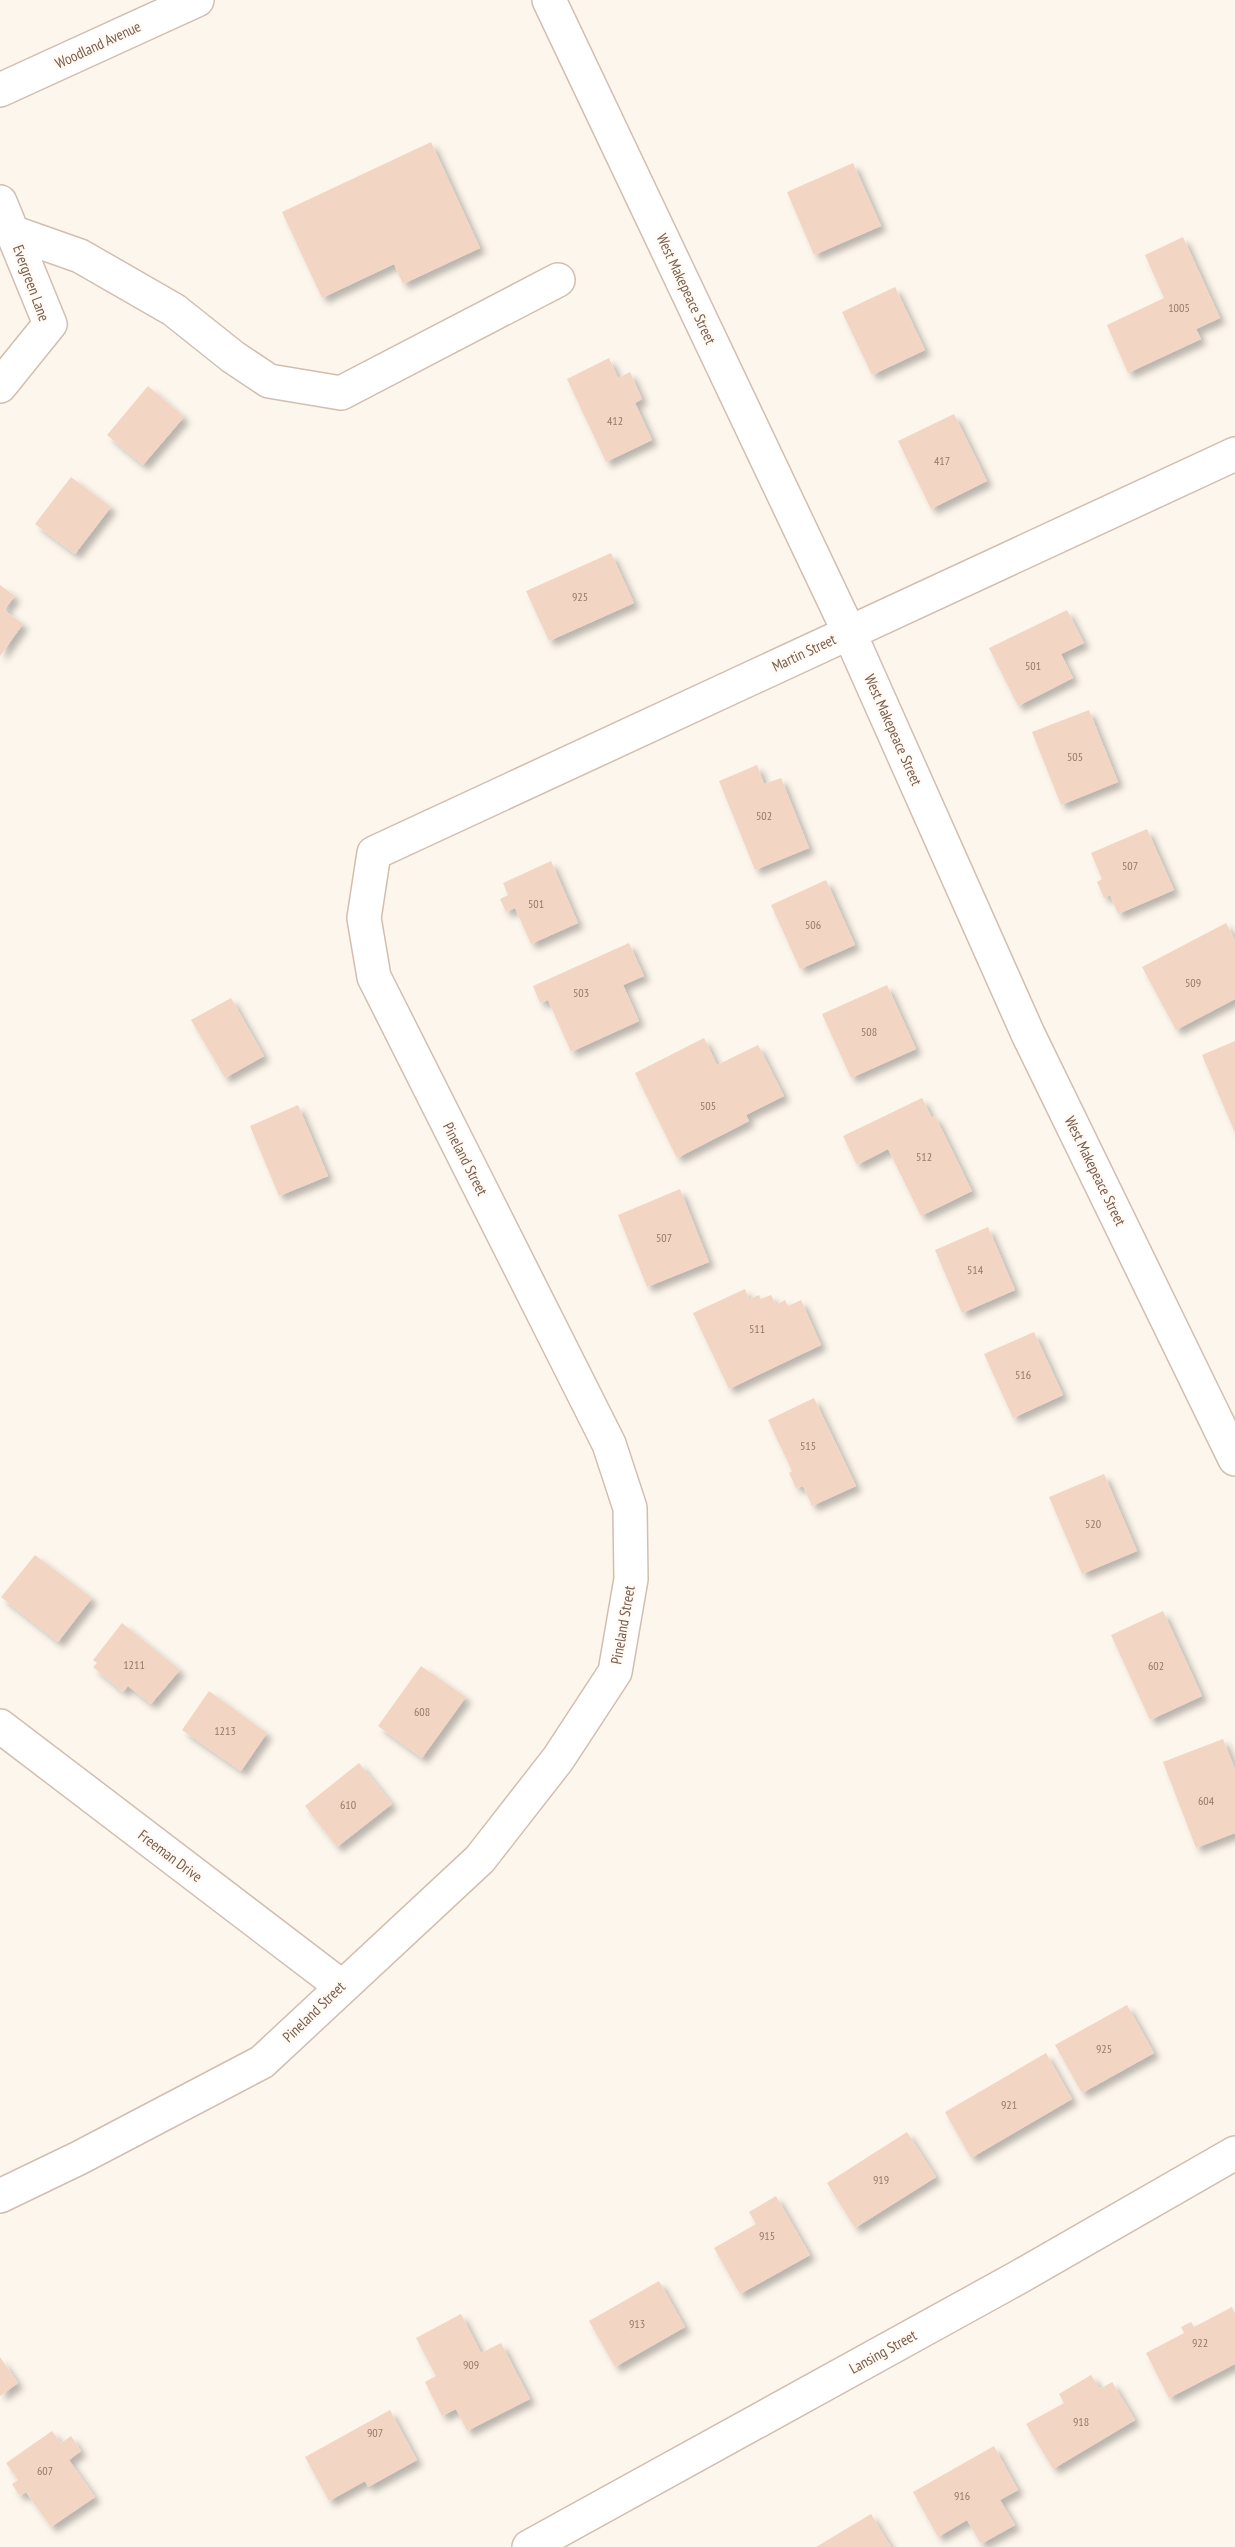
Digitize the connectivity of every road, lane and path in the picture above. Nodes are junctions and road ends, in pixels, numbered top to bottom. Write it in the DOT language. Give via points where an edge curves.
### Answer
graph roads {
  1 [pos="196,0"];
  2 [pos="549,0"];
  3 [pos="0,90"];
  4 [pos="0,202"];
  5 [pos="12,232"];
  6 [pos="558,280"];
  7 [pos="0,386"];
  8 [pos="1235,454"];
  9 [pos="849,632"];
  10 [pos="374,853"];
  11 [pos="1235,1459"];
  12 [pos="0,1726"];
  13 [pos="341,1986"];
  14 [pos="1235,2153"];
  15 [pos="0,2196"];
  16 [pos="529,2547"];
  1 -- 3 [label="street, Woodland Avenue"];
  2 -- 9 [label="street, West Makepeace Street"];
  4 -- 5 [label="street, Evergreen Lane"];
  5 -- 6 [label="street" via="80,256 174,310 269,381 341,393"];
  5 -- 7 [label="street, Evergreen Lane" via="50,324"];
  8 -- 9 [label="street, Martin Street"];
  9 -- 10 [label="street, Martin Street"];
  9 -- 11 [label="street, West Makepeace Street" via="1028,1034"];
  10 -- 13 [label="street, Pineland Street" via="364,918 374,977 609,1444 630,1508 631,1579 615,1672 558,1759 480,1859"];
  12 -- 13 [label="street, Freeman Drive"];
  13 -- 15 [label="street, Pineland Street" via="262,2062"];
  14 -- 16 [label="street, Lansing Street" via="1019,2277"];
}
